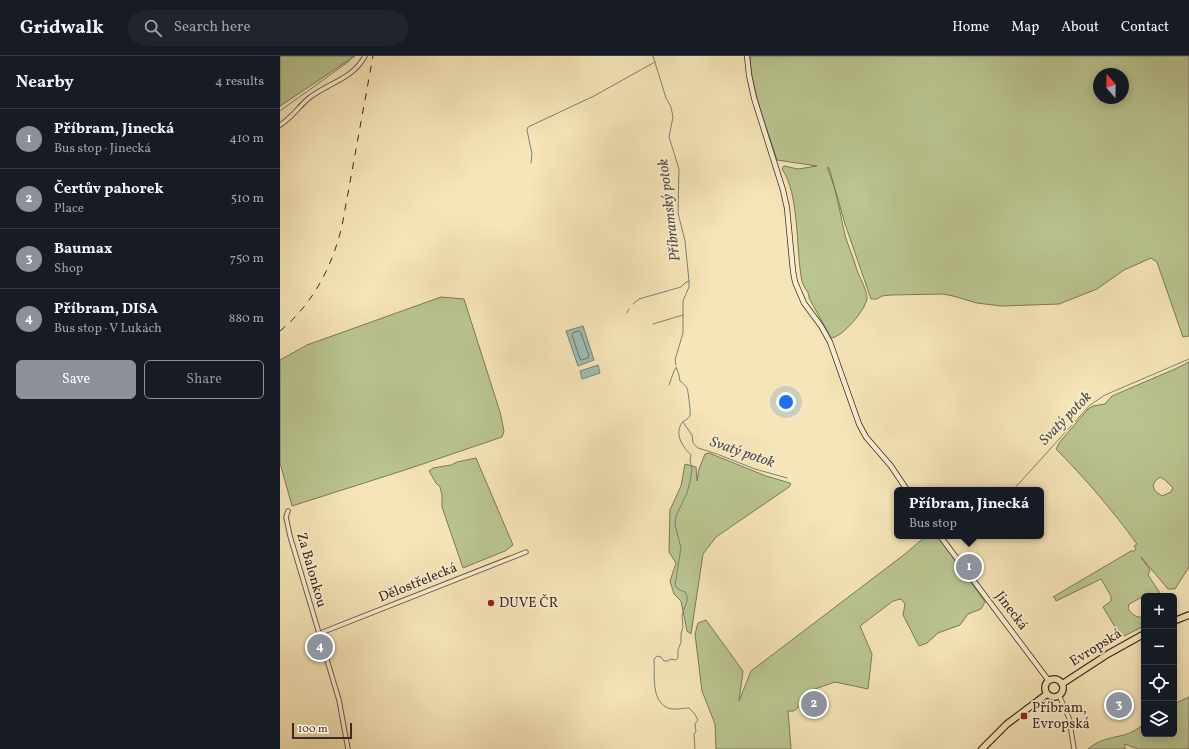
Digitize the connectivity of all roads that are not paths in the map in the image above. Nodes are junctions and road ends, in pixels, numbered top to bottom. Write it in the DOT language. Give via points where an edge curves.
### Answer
graph roads {
  1 [pos="365,56"];
  2 [pos="748,56"];
  3 [pos="280,125"];
  4 [pos="905,487"];
  5 [pos="288,511"];
  6 [pos="942,539"];
  7 [pos="526,552"];
  8 [pos="1189,615"];
  9 [pos="1177,620"];
  10 [pos="318,634"];
  11 [pos="1141,636"];
  12 [pos="1049,681"];
  13 [pos="1062,684"];
  14 [pos="1047,694"];
  15 [pos="1059,695"];
  16 [pos="348,749"];
  17 [pos="982,749"];
  18 [pos="1074,749"];
  1 -- 3 [label="street" via="349,75 308,99 292,117"];
  2 -- 4 [label="main road" via="754,98 787,208 795,282 804,302 830,342 859,424"];
  5 -- 10 [label="street, Za Balonkou" via="286,517 290,536"];
  6 -- 12 [label="main road, Jinecká"];
  7 -- 10 [label="street, Dělostřelecká"];
  8 -- 9 [label="main road"];
  10 -- 16 [label="street, Za Balonkou" via="338,700"];
  11 -- 13 [label="main road, Evropská"];
  12 -- 13 [label="main road, Evropská" via="1055,679"];
  12 -- 14 [label="main road" via="1045,686"];
  13 -- 15 [label="main road, Evropská"];
  14 -- 15 [label="main road" via="1054,697"];
  14 -- 17 [label="main road" via="1007,724"];
  15 -- 18 [label="street" via="1068,718"];
}
